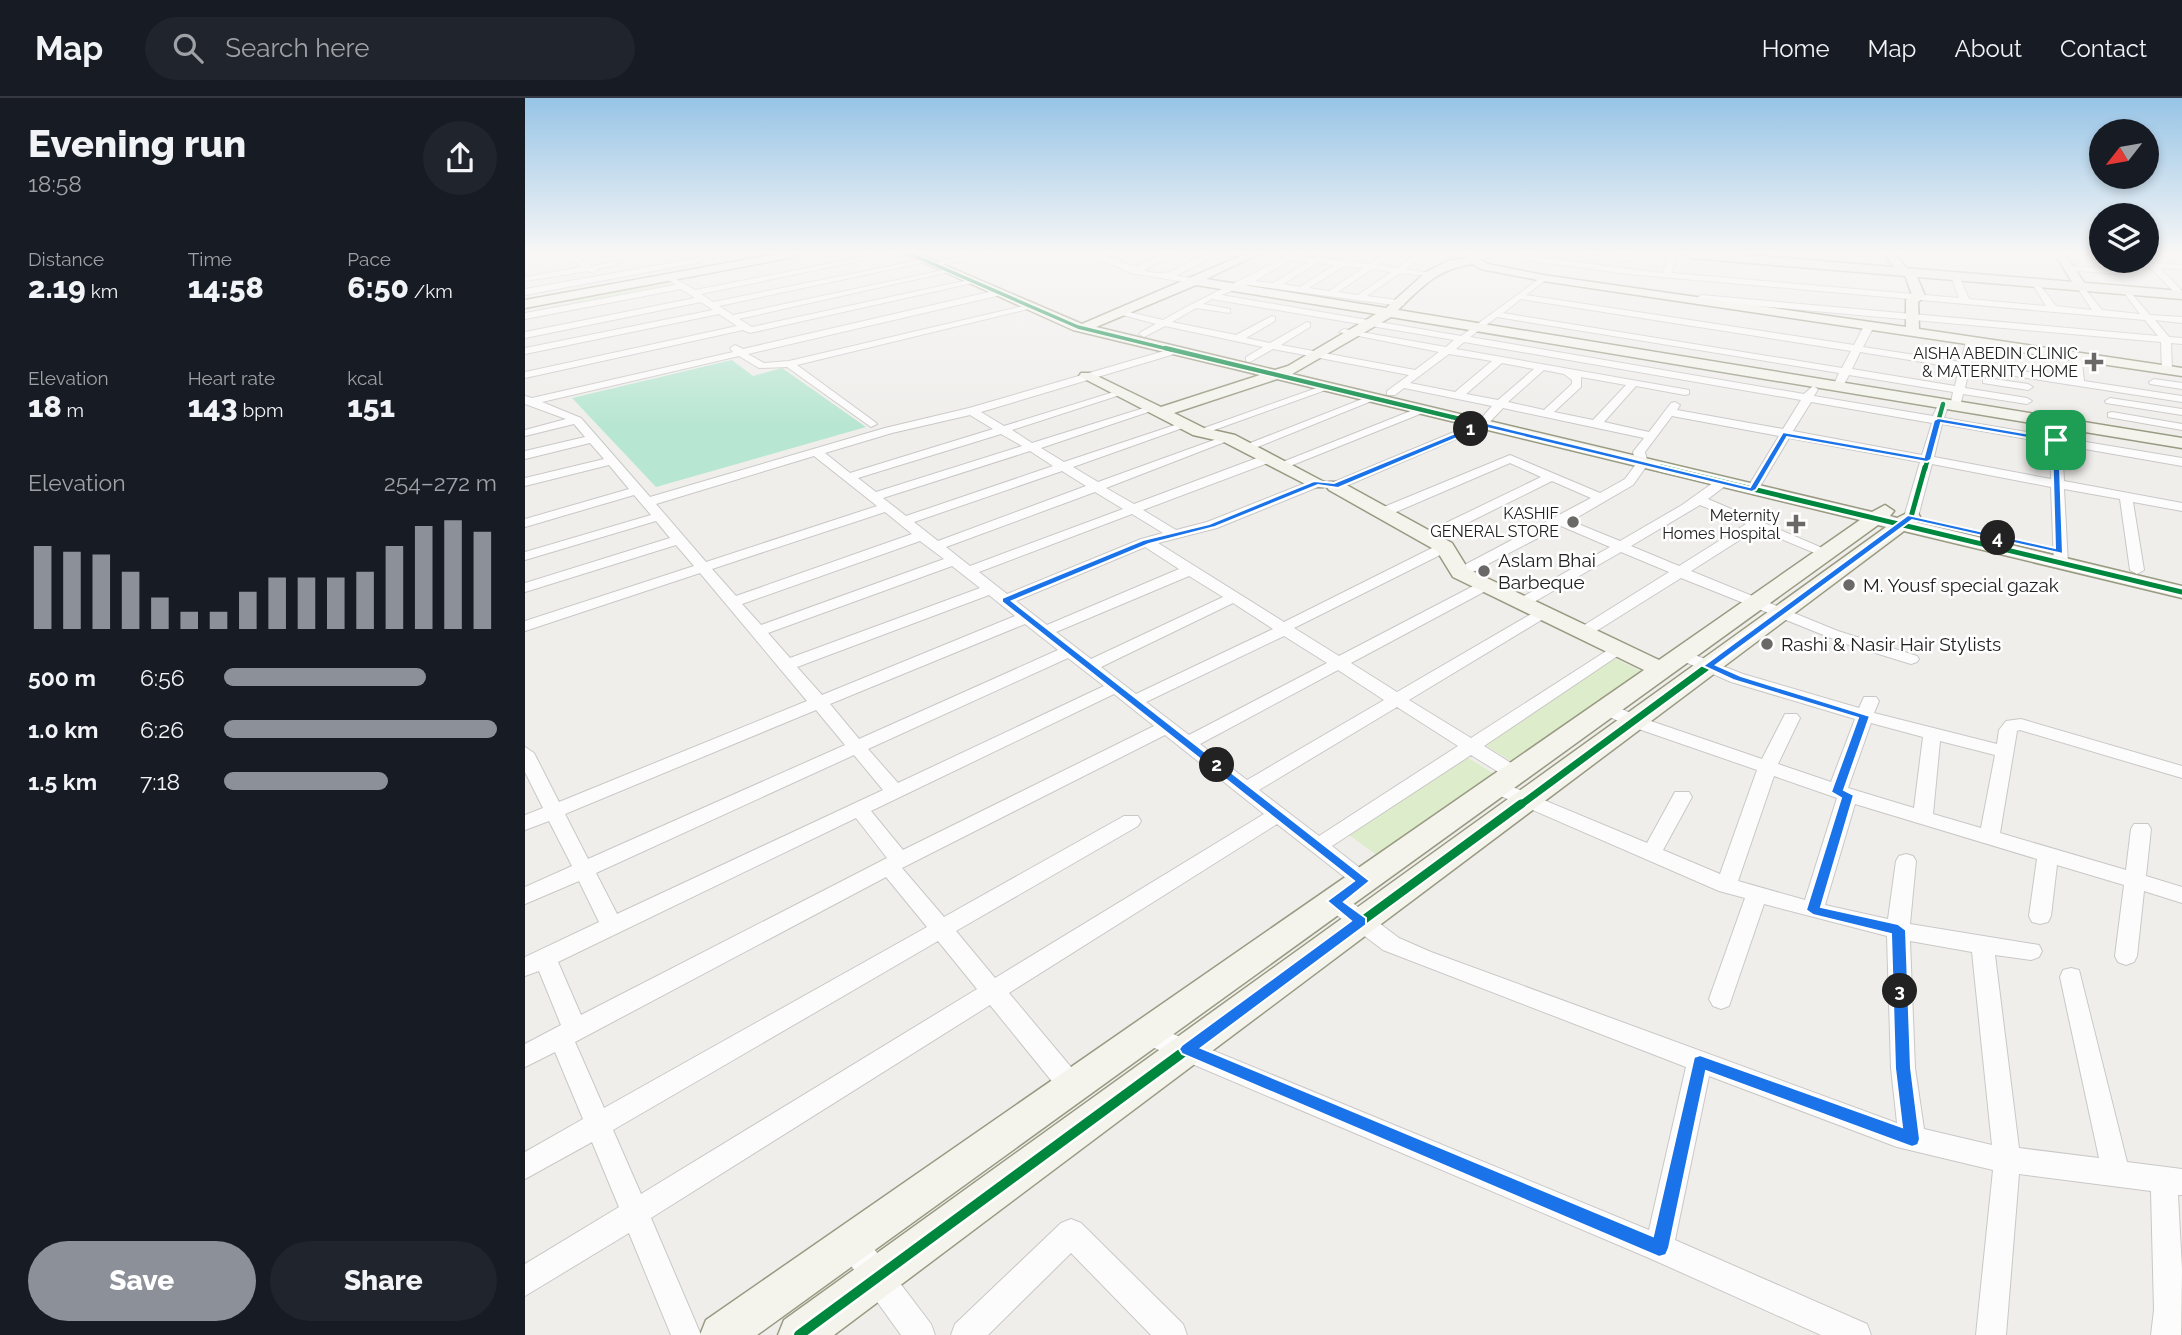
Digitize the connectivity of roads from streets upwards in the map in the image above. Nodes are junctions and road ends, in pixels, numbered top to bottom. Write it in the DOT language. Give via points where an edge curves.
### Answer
graph roads {
  1 [pos="546,312"];
  2 [pos="575,312"];
  3 [pos="630,312"];
  4 [pos="699,312"];
  5 [pos="720,312"];
  6 [pos="758,312"];
  7 [pos="839,312"];
  8 [pos="856,312"];
  9 [pos="918,312"];
  10 [pos="1006,312"];
  11 [pos="1040,312"];
  12 [pos="1064,312"];
  13 [pos="1123,312"];
  14 [pos="1184,312"];
  15 [pos="1229,312"];
  16 [pos="1266,312"];
  17 [pos="1381,312"];
  18 [pos="1497,312"];
  19 [pos="1550,312"];
  20 [pos="1619,312"];
  21 [pos="1694,312"];
  22 [pos="1747,312"];
  23 [pos="1831,312"];
  24 [pos="1913,312"];
  25 [pos="1942,312"];
  26 [pos="1965,312"];
  27 [pos="2031,312"];
  28 [pos="2084,312"];
  29 [pos="2144,312"];
  30 [pos="1120,313"];
  31 [pos="1388,313"];
  32 [pos="2099,313"];
  33 [pos="1274,314"];
  34 [pos="1494,314"];
  35 [pos="525,316"];
  36 [pos="2147,317"];
  37 [pos="729,318"];
  38 [pos="2033,318"];
  39 [pos="1225,319"];
  40 [pos="1740,319"];
  41 [pos="2182,320"];
  42 [pos="1609,321"];
  43 [pos="587,322"];
  44 [pos="874,322"];
  45 [pos="1166,323"];
  46 [pos="1370,324"];
  47 [pos="1213,325"];
  48 [pos="1307,325"];
  49 [pos="1090,326"];
  50 [pos="1870,326"];
  51 [pos="743,327"];
  52 [pos="1319,327"];
  53 [pos="1476,327"];
  54 [pos="2041,328"];
  55 [pos="2156,328"];
  56 [pos="1330,329"];
  57 [pos="1201,330"];
  58 [pos="1733,330"];
  59 [pos="1598,331"];
  60 [pos="2182,331"];
  61 [pos="1913,332"];
  62 [pos="716,333"];
  63 [pos="1354,333"];
  64 [pos="1144,334"];
  65 [pos="525,335"];
  66 [pos="601,335"];
  67 [pos="899,338"];
  68 [pos="1237,339"];
  69 [pos="1463,339"];
  70 [pos="1725,339"];
  71 [pos="1391,340"];
  72 [pos="2166,340"];
  73 [pos="2182,341"];
  74 [pos="1860,343"];
  75 [pos="1584,345"];
  76 [pos="1271,346"];
  77 [pos="1380,348"];
  78 [pos="1929,348"];
  79 [pos="1172,349"];
  80 [pos="1448,350"];
  81 [pos="525,351"];
  82 [pos="1717,351"];
  83 [pos="1955,352"];
  84 [pos="740,353"];
  85 [pos="1968,353"];
  86 [pos="2052,353"];
  87 [pos="621,354"];
  88 [pos="1318,355"];
  89 [pos="1369,355"];
  90 [pos="1982,356"];
  91 [pos="2077,356"];
  92 [pos="1573,357"];
  93 [pos="1250,359"];
  94 [pos="1501,359"];
  95 [pos="1852,359"];
  96 [pos="1357,362"];
  97 [pos="789,363"];
  98 [pos="1706,365"];
  99 [pos="1542,367"];
  100 [pos="2065,369"];
  101 [pos="1563,370"];
  102 [pos="2167,370"];
  103 [pos="2079,371"];
  104 [pos="1285,372"];
  105 [pos="1846,372"];
  106 [pos="2182,372"];
  107 [pos="1416,373"];
  108 [pos="2092,373"];
  109 [pos="525,375"];
  110 [pos="2028,375"];
  111 [pos="1086,376"];
  112 [pos="1963,377"];
  113 [pos="2143,380"];
  114 [pos="1633,383"];
  115 [pos="1816,383"];
  116 [pos="2078,383"];
  117 [pos="1690,386"];
  118 [pos="1838,386"];
  119 [pos="2182,386"];
  120 [pos="1329,387"];
  121 [pos="2028,387"];
  122 [pos="2107,387"];
  123 [pos="1397,389"];
  124 [pos="1121,393"];
  125 [pos="1457,396"];
  126 [pos="1374,398"];
  127 [pos="2182,398"];
  128 [pos="1952,400"];
  129 [pos="2027,401"];
  130 [pos="2110,401"];
  131 [pos="1804,403"];
  132 [pos="1500,404"];
  133 [pos="526,405"];
  134 [pos="1421,410"];
  135 [pos="972,411"];
  136 [pos="1156,411"];
  137 [pos="1670,412"];
  138 [pos="2182,412"];
  139 [pos="1546,414"];
  140 [pos="2112,415"];
  141 [pos="2026,417"];
  142 [pos="577,420"];
  143 [pos="1485,420"];
  144 [pos="2055,422"];
  145 [pos="871,424"];
  146 [pos="1596,424"];
  147 [pos="1937,426"];
  148 [pos="2182,427"];
  149 [pos="1004,429"];
  150 [pos="1192,429"];
  151 [pos="889,430"];
  152 [pos="2115,432"];
  153 [pos="525,433"];
  154 [pos="1785,434"];
  155 [pos="1652,436"];
  156 [pos="594,438"];
  157 [pos="1229,439"];
  158 [pos="2182,443"];
  159 [pos="1032,446"];
  160 [pos="2056,446"];
  161 [pos="1246,447"];
  162 [pos="816,452"];
  163 [pos="525,455"];
  164 [pos="1641,458"];
  165 [pos="613,460"];
  166 [pos="1927,460"];
  167 [pos="1275,462"];
  168 [pos="2182,462"];
  169 [pos="1064,466"];
  170 [pos="2182,474"];
  171 [pos="849,477"];
  172 [pos="1551,477"];
  173 [pos="525,482"];
  174 [pos="1721,483"];
  175 [pos="1326,484"];
  176 [pos="2057,484"];
  177 [pos="1755,485"];
  178 [pos="1098,487"];
  179 [pos="639,490"];
  180 [pos="874,497"];
  181 [pos="2126,497"];
  182 [pos="1601,498"];
  183 [pos="1699,500"];
  184 [pos="649,502"];
  185 [pos="2182,507"];
  186 [pos="888,508"];
  187 [pos="1134,509"];
  188 [pos="1384,512"];
  189 [pos="660,516"];
  190 [pos="1893,518"];
  191 [pos="905,521"];
  192 [pos="1562,521"];
  193 [pos="525,523"];
  194 [pos="1756,524"];
  195 [pos="923,535"];
  196 [pos="1175,535"];
  197 [pos="680,539"];
  198 [pos="1146,542"];
  199 [pos="1436,542"];
  200 [pos="937,546"];
  201 [pos="1620,546"];
  202 [pos="1827,553"];
  203 [pos="525,556"];
  204 [pos="2060,558"];
  205 [pos="955,560"];
  206 [pos="704,568"];
  207 [pos="1190,569"];
  208 [pos="2137,570"];
  209 [pos="969,571"];
  210 [pos="1680,572"];
  211 [pos="1461,573"];
  212 [pos="2182,581"];
  213 [pos="1486,585"];
  214 [pos="525,588"];
  215 [pos="991,589"];
  216 [pos="2182,592"];
  217 [pos="1234,597"];
  218 [pos="1006,600"];
  219 [pos="733,602"];
  220 [pos="1522,603"];
  221 [pos="1764,606"];
  222 [pos="1543,613"];
  223 [pos="1027,617"];
  224 [pos="525,626"];
  225 [pos="1283,628"];
  226 [pos="758,631"];
  227 [pos="1045,631"];
  228 [pos="1584,632"];
  229 [pos="1620,649"];
  230 [pos="1070,651"];
  231 [pos="1911,659"];
  232 [pos="1339,663"];
  233 [pos="1684,664"];
  234 [pos="787,665"];
  235 [pos="1089,666"];
  236 [pos="1117,687"];
  237 [pos="1397,699"];
  238 [pos="1135,701"];
  239 [pos="819,702"];
  240 [pos="1867,709"];
  241 [pos="1620,715"];
  242 [pos="1791,718"];
  243 [pos="1167,727"];
  244 [pos="1932,735"];
  245 [pos="1188,743"];
  246 [pos="1473,746"];
  247 [pos="857,747"];
  248 [pos="2004,752"];
  249 [pos="526,756"];
  250 [pos="1767,768"];
  251 [pos="2182,772"];
  252 [pos="1512,787"];
  253 [pos="1247,789"];
  254 [pos="895,792"];
  255 [pos="1842,794"];
  256 [pos="1682,797"];
  257 [pos="859,809"];
  258 [pos="554,811"];
  259 [pos="1279,814"];
  260 [pos="1923,818"];
  261 [pos="1131,821"];
  262 [pos="525,823"];
  263 [pos="2141,829"];
  264 [pos="1990,836"];
  265 [pos="1319,845"];
  266 [pos="1651,854"];
  267 [pos="2048,854"];
  268 [pos="1906,860"];
  269 [pos="895,863"];
  270 [pos="584,869"];
  271 [pos="1363,881"];
  272 [pos="2135,881"];
  273 [pos="1726,885"];
  274 [pos="1757,894"];
  275 [pos="2182,895"];
  276 [pos="525,896"];
  277 [pos="1334,901"];
  278 [pos="1813,910"];
  279 [pos="2040,916"];
  280 [pos="1361,922"];
  281 [pos="613,926"];
  282 [pos="940,928"];
  283 [pos="1898,930"];
  284 [pos="1982,944"];
  285 [pos="2031,951"];
  286 [pos="2126,956"];
  287 [pos="535,962"];
  288 [pos="2071,977"];
  289 [pos="993,991"];
  290 [pos="1721,999"];
  291 [pos="568,1033"];
  292 [pos="1147,1034"];
  293 [pos="1187,1049"];
  294 [pos="525,1056"];
  295 [pos="1700,1062"];
  296 [pos="1072,1087"];
  297 [pos="598,1124"];
  298 [pos="1912,1139"];
  299 [pos="2007,1159"];
  300 [pos="525,1166"];
  301 [pos="2116,1174"];
  302 [pos="2173,1181"];
  303 [pos="635,1212"];
  304 [pos="852,1243"];
  305 [pos="1659,1248"];
  306 [pos="877,1278"];
  307 [pos="525,1281"];
  308 [pos="686,1335"];
  309 [pos="721,1335"];
  310 [pos="799,1335"];
  311 [pos="920,1335"];
  312 [pos="966,1335"];
  313 [pos="1172,1335"];
  314 [pos="1856,1335"];
  315 [pos="1991,1335"];
  316 [pos="2166,1335"];
  1 -- 35 [label="street"];
  2 -- 43 [label="street"];
  3 -- 43 [label="street"];
  4 -- 66 [label="street"];
  5 -- 37 [label="street"];
  6 -- 37 [label="street"];
  7 -- 51 [label="street" via="762,329"];
  8 -- 44 [label="street"];
  9 -- 44 [label="street"];
  10 -- 67 [label="street"];
  11 -- 49 [label="street" via="1056,320"];
  12 -- 49 [label="street"];
  13 -- 30 [label="street"];
  14 -- 45 [label="street"];
  15 -- 39 [label="street" via="1236,313"];
  16 -- 33 [label="street"];
  17 -- 31 [label="street"];
  18 -- 34 [label="street"];
  19 -- 42 [label="street"];
  20 -- 42 [label="street"];
  20 -- 58 [label="street"];
  21 -- 40 [label="street"];
  22 -- 40 [label="street"];
  23 -- 50 [label="street"];
  24 -- 61 [label="street"];
  25 -- 54 [label="street"];
  26 -- 38 [label="street"];
  27 -- 38 [label="street"];
  28 -- 32 [label="street"];
  29 -- 36 [label="street"];
  30 -- 45 [label="street"];
  30 -- 49 [label="street"];
  31 -- 46 [label="street"];
  31 -- 53 [label="street"];
  32 -- 36 [label="street"];
  33 -- 46 [label="street"];
  33 -- 48 [label="street"];
  33 -- 68 [label="street"];
  34 -- 53 [label="street"];
  34 -- 59 [label="street"];
  36 -- 41 [label="street"];
  36 -- 55 [label="street"];
  37 -- 51 [label="street"];
  38 -- 54 [label="street"];
  38 -- 55 [label="street"];
  40 -- 58 [label="street"];
  40 -- 74 [label="street"];
  42 -- 59 [label="street"];
  42 -- 70 [label="street"];
  43 -- 65 [label="street"];
  43 -- 66 [label="street"];
  44 -- 67 [label="street"];
  44 -- 84 [label="street"];
  45 -- 57 [label="street"];
  45 -- 64 [label="street"];
  46 -- 63 [label="street"];
  46 -- 69 [label="street"];
  47 -- 57 [label="street"];
  48 -- 52 [label="street"];
  48 -- 76 [label="street"];
  49 -- 64 [label="street"];
  49 -- 79 [label="street"];
  50 -- 61 [label="street"];
  50 -- 74 [label="street"];
  51 -- 62 [label="street"];
  53 -- 69 [label="street"];
  53 -- 75 [label="street"];
  54 -- 72 [label="street"];
  54 -- 86 [label="street"];
  55 -- 60 [label="street"];
  55 -- 72 [label="street"];
  56 -- 63 [label="street"];
  57 -- 68 [label="street"];
  58 -- 70 [label="street"];
  58 -- 74 [label="street"];
  59 -- 75 [label="street"];
  59 -- 82 [label="street"];
  61 -- 85 [label="street"];
  62 -- 84 [label="street"];
  62 -- 87 [label="street"];
  63 -- 71 [label="street"];
  63 -- 88 [label="street"];
  64 -- 93 [label="street"];
  66 -- 81 [label="street"];
  66 -- 87 [label="street"];
  67 -- 97 [label="street"];
  68 -- 76 [label="street"];
  69 -- 80 [label="street"];
  69 -- 92 [label="street"];
  70 -- 82 [label="street"];
  70 -- 95 [label="street"];
  71 -- 77 [label="street"];
  71 -- 80 [label="street"];
  72 -- 73 [label="street"];
  72 -- 102 [label="street"];
  74 -- 78 [label="street"];
  74 -- 85 [label="street"];
  74 -- 95 [label="street"];
  75 -- 92 [label="street"];
  75 -- 98 [label="street"];
  76 -- 88 [label="street"];
  76 -- 93 [label="street"];
  79 -- 104 [label="street"];
  79 -- 111 [label="street"];
  79 -- 151 [label="street" via="962,403"];
  80 -- 94 [label="street"];
  80 -- 107 [label="street"];
  82 -- 98 [label="street"];
  82 -- 105 [label="street"];
  83 -- 85 [label="street"];
  84 -- 97 [label="street" via="760,366"];
  84 -- 133 [label="street"];
  85 -- 86 [label="street"];
  85 -- 90 [label="street"];
  85 -- 110 [label="street"];
  85 -- 112 [label="street"];
  86 -- 91 [label="street"];
  87 -- 109 [label="street"];
  88 -- 96 [label="street"];
  88 -- 104 [label="street"];
  89 -- 96 [label="street"];
  91 -- 102 [label="street"];
  91 -- 103 [label="street"];
  92 -- 101 [label="street"];
  92 -- 117 [label="street"];
  93 -- 104 [label="street"];
  94 -- 99 [label="street"];
  94 -- 125 [label="street"];
  95 -- 105 [label="street"];
  95 -- 112 [label="street"];
  96 -- 107 [label="street"];
  97 -- 145 [label="street"];
  98 -- 115 [label="street"];
  98 -- 117 [label="street"];
  99 -- 101 [label="street"];
  99 -- 132 [label="street"];
  100 -- 103 [label="street"];
  101 -- 114 [label="street"];
  101 -- 139 [label="street" via="1577,379 1577,385"];
  102 -- 106 [label="street"];
  103 -- 108 [label="street"];
  103 -- 116 [label="street"];
  104 -- 120 [label="street"];
  104 -- 123 [label="street"];
  104 -- 136 [label="street"];
  105 -- 118 [label="street"];
  105 -- 128 [label="street"];
  107 -- 123 [label="street"];
  110 -- 116 [label="street"];
  110 -- 121 [label="street"];
  111 -- 124 [label="street"];
  111 -- 135 [label="street"];
  112 -- 121 [label="street"];
  112 -- 128 [label="street"];
  113 -- 119 [label="street"];
  114 -- 117 [label="street"];
  114 -- 146 [label="street"];
  115 -- 118 [label="street"];
  115 -- 131 [label="street"];
  116 -- 122 [label="street"];
  117 -- 131 [label="street"];
  117 -- 137 [label="street"];
  118 -- 128 [label="street"];
  120 -- 126 [label="street"];
  120 -- 150 [label="street"];
  121 -- 129 [label="street"];
  122 -- 127 [label="street"];
  122 -- 130 [label="street"];
  123 -- 125 [label="street"];
  123 -- 143 [label="street"];
  124 -- 136 [label="street"];
  124 -- 149 [label="street"];
  125 -- 132 [label="street"];
  126 -- 134 [label="street"];
  126 -- 161 [label="street"];
  128 -- 129 [label="street"];
  128 -- 141 [label="street"];
  128 -- 147 [label="street"];
  129 -- 141 [label="street"];
  130 -- 138 [label="street"];
  130 -- 140 [label="street"];
  131 -- 147 [label="street"];
  131 -- 154 [label="street"];
  132 -- 139 [label="street"];
  132 -- 143 [label="street"];
  133 -- 142 [label="street"];
  134 -- 143 [label="street"];
  134 -- 167 [label="street"];
  135 -- 149 [label="street"];
  135 -- 151 [label="street"];
  136 -- 150 [label="street"];
  136 -- 159 [label="street"];
  137 -- 154 [label="street"];
  137 -- 155 [label="street"];
  139 -- 146 [label="street"];
  140 -- 148 [label="street"];
  140 -- 152 [label="street"];
  141 -- 144 [label="street"];
  142 -- 153 [label="street"];
  142 -- 156 [label="street"];
  143 -- 164 [label="street"];
  143 -- 175 [label="street"];
  144 -- 152 [label="street"];
  144 -- 160 [label="street"];
  146 -- 155 [label="street"];
  147 -- 160 [label="street"];
  147 -- 166 [label="street"];
  149 -- 159 [label="street"];
  149 -- 171 [label="street"];
  150 -- 157 [label="street"];
  150 -- 169 [label="street"];
  151 -- 162 [label="street"];
  152 -- 158 [label="street"];
  154 -- 166 [label="street"];
  154 -- 177 [label="street"];
  155 -- 164 [label="street"];
  156 -- 163 [label="street"];
  156 -- 165 [label="street"];
  157 -- 161 [label="street"];
  157 -- 178 [label="street"];
  159 -- 169 [label="street"];
  159 -- 180 [label="street"];
  160 -- 168 [label="street"];
  160 -- 170 [label="street"];
  160 -- 176 [label="street"];
  161 -- 167 [label="street"];
  162 -- 171 [label="street"];
  162 -- 184 [label="street"];
  164 -- 174 [label="street"];
  164 -- 177 [label="street"];
  164 -- 182 [label="street" via="1629,482"];
  165 -- 173 [label="street"];
  165 -- 179 [label="street"];
  166 -- 176 [label="street"];
  166 -- 190 [label="street"];
  167 -- 175 [label="street"];
  167 -- 187 [label="street"];
  169 -- 178 [label="street"];
  169 -- 191 [label="street"];
  171 -- 180 [label="street"];
  172 -- 182 [label="street"];
  172 -- 188 [label="street" via="1510,459"];
  172 -- 199 [label="street"];
  174 -- 177 [label="street"];
  174 -- 183 [label="street"];
  175 -- 188 [label="street"];
  175 -- 196 [label="street"];
  176 -- 181 [label="street"];
  176 -- 204 [label="street"];
  177 -- 190 [label="street"];
  178 -- 187 [label="street"];
  178 -- 200 [label="street"];
  179 -- 184 [label="street"];
  179 -- 193 [label="street"];
  180 -- 186 [label="street"];
  181 -- 185 [label="street"];
  181 -- 208 [label="street"];
  182 -- 192 [label="street"];
  183 -- 194 [label="street"];
  183 -- 201 [label="street"];
  184 -- 189 [label="street"];
  186 -- 191 [label="street"];
  186 -- 206 [label="street"];
  187 -- 196 [label="street"];
  187 -- 209 [label="street"];
  188 -- 199 [label="street"];
  189 -- 197 [label="street"];
  189 -- 203 [label="street"];
  190 -- 202 [label="street"];
  190 -- 204 [label="street"];
  190 -- 221 [label="street"];
  191 -- 195 [label="street"];
  192 -- 201 [label="street"];
  192 -- 211 [label="street"];
  194 -- 202 [label="street"];
  194 -- 210 [label="street"];
  195 -- 200 [label="street"];
  195 -- 219 [label="street"];
  196 -- 198 [label="street"];
  197 -- 206 [label="street"];
  197 -- 214 [label="street"];
  198 -- 207 [label="street"];
  198 -- 218 [label="street"];
  199 -- 211 [label="street"];
  199 -- 225 [label="street"];
  200 -- 205 [label="street"];
  201 -- 210 [label="street"];
  201 -- 220 [label="street"];
  202 -- 221 [label="street"];
  204 -- 208 [label="street"];
  204 -- 216 [label="street"];
  205 -- 209 [label="street"];
  205 -- 226 [label="street"];
  206 -- 219 [label="street"];
  206 -- 224 [label="street"];
  207 -- 217 [label="street"];
  207 -- 227 [label="street"];
  208 -- 212 [label="street"];
  209 -- 215 [label="street"];
  210 -- 221 [label="street"];
  210 -- 228 [label="street"];
  211 -- 213 [label="street"];
  213 -- 220 [label="street"];
  213 -- 232 [label="street"];
  215 -- 218 [label="street"];
  215 -- 234 [label="street"];
  217 -- 225 [label="street"];
  217 -- 235 [label="street"];
  218 -- 223 [label="street"];
  219 -- 226 [label="street"];
  220 -- 222 [label="street"];
  221 -- 231 [label="street" via="1871,649"];
  221 -- 233 [label="street"];
  222 -- 228 [label="street"];
  222 -- 237 [label="street"];
  223 -- 227 [label="street"];
  223 -- 239 [label="street"];
  225 -- 232 [label="street"];
  225 -- 238 [label="street"];
  226 -- 234 [label="street"];
  227 -- 230 [label="street"];
  228 -- 229 [label="street"];
  229 -- 233 [label="street"];
  229 -- 246 [label="street"];
  230 -- 235 [label="street"];
  230 -- 247 [label="street"];
  232 -- 237 [label="street"];
  232 -- 245 [label="street"];
  233 -- 240 [label="street"];
  233 -- 241 [label="street"];
  233 -- 241 [label="street"];
  234 -- 239 [label="street"];
  235 -- 236 [label="street"];
  236 -- 238 [label="street"];
  236 -- 254 [label="street"];
  237 -- 246 [label="street"];
  237 -- 253 [label="street"];
  238 -- 243 [label="street"];
  239 -- 247 [label="street"];
  239 -- 258 [label="street"];
  240 -- 244 [label="street"];
  240 -- 255 [label="street"];
  241 -- 250 [label="street"];
  241 -- 252 [label="street"];
  242 -- 250 [label="street"];
  243 -- 245 [label="street"];
  243 -- 269 [label="street"];
  244 -- 248 [label="street"];
  244 -- 260 [label="street"];
  245 -- 253 [label="street"];
  246 -- 252 [label="street"];
  246 -- 265 [label="street"];
  247 -- 254 [label="street"];
  247 -- 270 [label="street"];
  248 -- 251 [label="street" via="2008,730 2012,724 2021,724"];
  248 -- 264 [label="street"];
  249 -- 258 [label="street"];
  250 -- 255 [label="street"];
  250 -- 273 [label="street"];
  252 -- 266 [label="street"];
  252 -- 271 [label="street"];
  252 -- 280 [label="street"];
  253 -- 259 [label="street"];
  254 -- 257 [label="street"];
  255 -- 260 [label="street"];
  255 -- 278 [label="street"];
  256 -- 266 [label="street"];
  257 -- 269 [label="street"];
  257 -- 281 [label="street"];
  258 -- 262 [label="street"];
  258 -- 270 [label="street"];
  259 -- 265 [label="street"];
  259 -- 289 [label="street"];
  260 -- 264 [label="street"];
  261 -- 282 [label="street"];
  263 -- 272 [label="street"];
  264 -- 267 [label="street"];
  265 -- 271 [label="street"];
  266 -- 273 [label="street"];
  267 -- 272 [label="street"];
  267 -- 279 [label="street"];
  268 -- 283 [label="street"];
  269 -- 282 [label="street"];
  269 -- 291 [label="street"];
  270 -- 276 [label="street"];
  270 -- 281 [label="street"];
  271 -- 277 [label="street"];
  272 -- 275 [label="street"];
  272 -- 286 [label="street"];
  273 -- 274 [label="street"];
  274 -- 278 [label="street"];
  274 -- 290 [label="street"];
  277 -- 280 [label="street"];
  277 -- 292 [label="street"];
  278 -- 283 [label="street"];
  280 -- 293 [label="street"];
  280 -- 295 [label="street" via="1391,944 1423,958"];
  281 -- 287 [label="street"];
  282 -- 289 [label="street"];
  282 -- 297 [label="street"];
  283 -- 284 [label="street"];
  283 -- 298 [label="street" via="1903,1068"];
  284 -- 285 [label="street"];
  284 -- 299 [label="street"];
  287 -- 291 [label="street"];
  288 -- 301 [label="street"];
  289 -- 296 [label="street"];
  289 -- 303 [label="street"];
  291 -- 294 [label="street"];
  291 -- 297 [label="street"];
  292 -- 293 [label="street"];
  292 -- 296 [label="street"];
  293 -- 305 [label="street"];
  293 -- 306 [label="street"];
  295 -- 298 [label="street"];
  295 -- 305 [label="street"];
  296 -- 304 [label="street"];
  297 -- 300 [label="street"];
  297 -- 303 [label="street"];
  298 -- 299 [label="street"];
  299 -- 301 [label="street"];
  299 -- 315 [label="street"];
  301 -- 302 [label="street"];
  302 -- 316 [label="street"];
  303 -- 307 [label="street"];
  303 -- 308 [label="street"];
  304 -- 306 [label="street"];
  304 -- 309 [label="street"];
  305 -- 314 [label="street"];
  306 -- 310 [label="street"];
  306 -- 311 [label="street"];
  312 -- 313 [label="street" via="1071,1233"];
}
